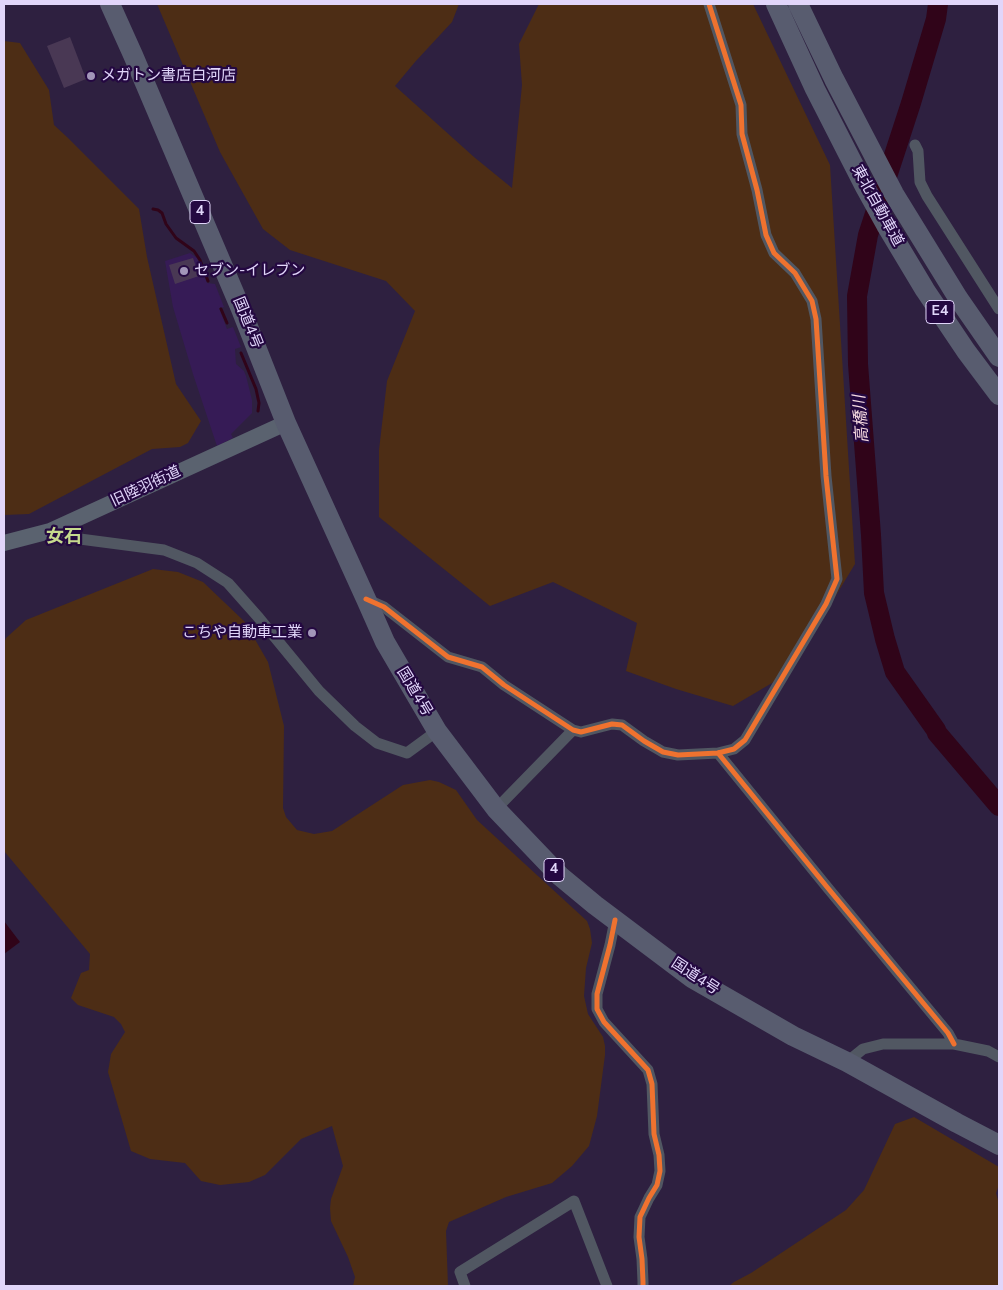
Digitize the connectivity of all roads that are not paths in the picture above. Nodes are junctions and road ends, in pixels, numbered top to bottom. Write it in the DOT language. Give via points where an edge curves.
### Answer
graph roads {
  1 [pos="110,4"];
  2 [pos="708,4"];
  3 [pos="776,4"];
  4 [pos="798,4"];
  5 [pos="916,145"];
  6 [pos="999,309"];
  7 [pos="999,357"];
  8 [pos="999,396"];
  9 [pos="286,423"];
  10 [pos="50,531"];
  11 [pos="4,543"];
  12 [pos="366,599"];
  13 [pos="573,730"];
  14 [pos="437,731"];
  15 [pos="718,753"];
  16 [pos="496,809"];
  17 [pos="615,920"];
  18 [pos="954,1044"];
  19 [pos="999,1056"];
  20 [pos="847,1062"];
  21 [pos="999,1144"];
  22 [pos="465,1286"];
  23 [pos="607,1286"];
  24 [pos="643,1286"];
  1 -- 9 [label="highway, 国道4号 / 4" via="241,308"];
  2 -- 15 [label="street" via="741,105 742,134 758,190 766,235 774,252 795,273 812,302 816,319 826,476 837,579 826,604 745,740 734,749"];
  3 -- 8 [label="highway, 東北自動車道 / E4" via="815,89 886,225 940,313"];
  4 -- 7 [label="highway, 東北自動車道 / E4" via="894,194 958,298"];
  5 -- 6 [label="street" via="920,182 927,196"];
  9 -- 10 [label="street, 旧陸羽街道"];
  9 -- 12 [label="highway, 国道4号 / 4"];
  10 -- 11 [label="street, 旧陸羽街道"];
  10 -- 14 [label="street" via="57,536 164,550 197,562 228,584 319,691 377,743 407,753"];
  12 -- 13 [label="street" via="384,607 448,657 482,667 504,686"];
  12 -- 14 [label="highway, 国道4号 / 4" via="385,642"];
  13 -- 15 [label="street" via="581,732 612,724 622,725 663,752 678,755"];
  13 -- 16 [label="street"];
  14 -- 16 [label="highway, 国道4号 / 4"];
  15 -- 18 [label="street"];
  16 -- 17 [label="highway, 国道4号 / 4" via="560,876"];
  17 -- 20 [label="highway, 国道4号 / 4" via="692,978 793,1036"];
  17 -- 24 [label="street" via="597,994 597,1008 604,1022 648,1070 659,1155 657,1185 640,1217"];
  18 -- 19 [label="street"];
  18 -- 20 [label="street" via="883,1044 863,1049"];
  20 -- 21 [label="highway, 国道4号 / 4"];
  22 -- 23 [label="street" via="460,1272 574,1201"];
}
